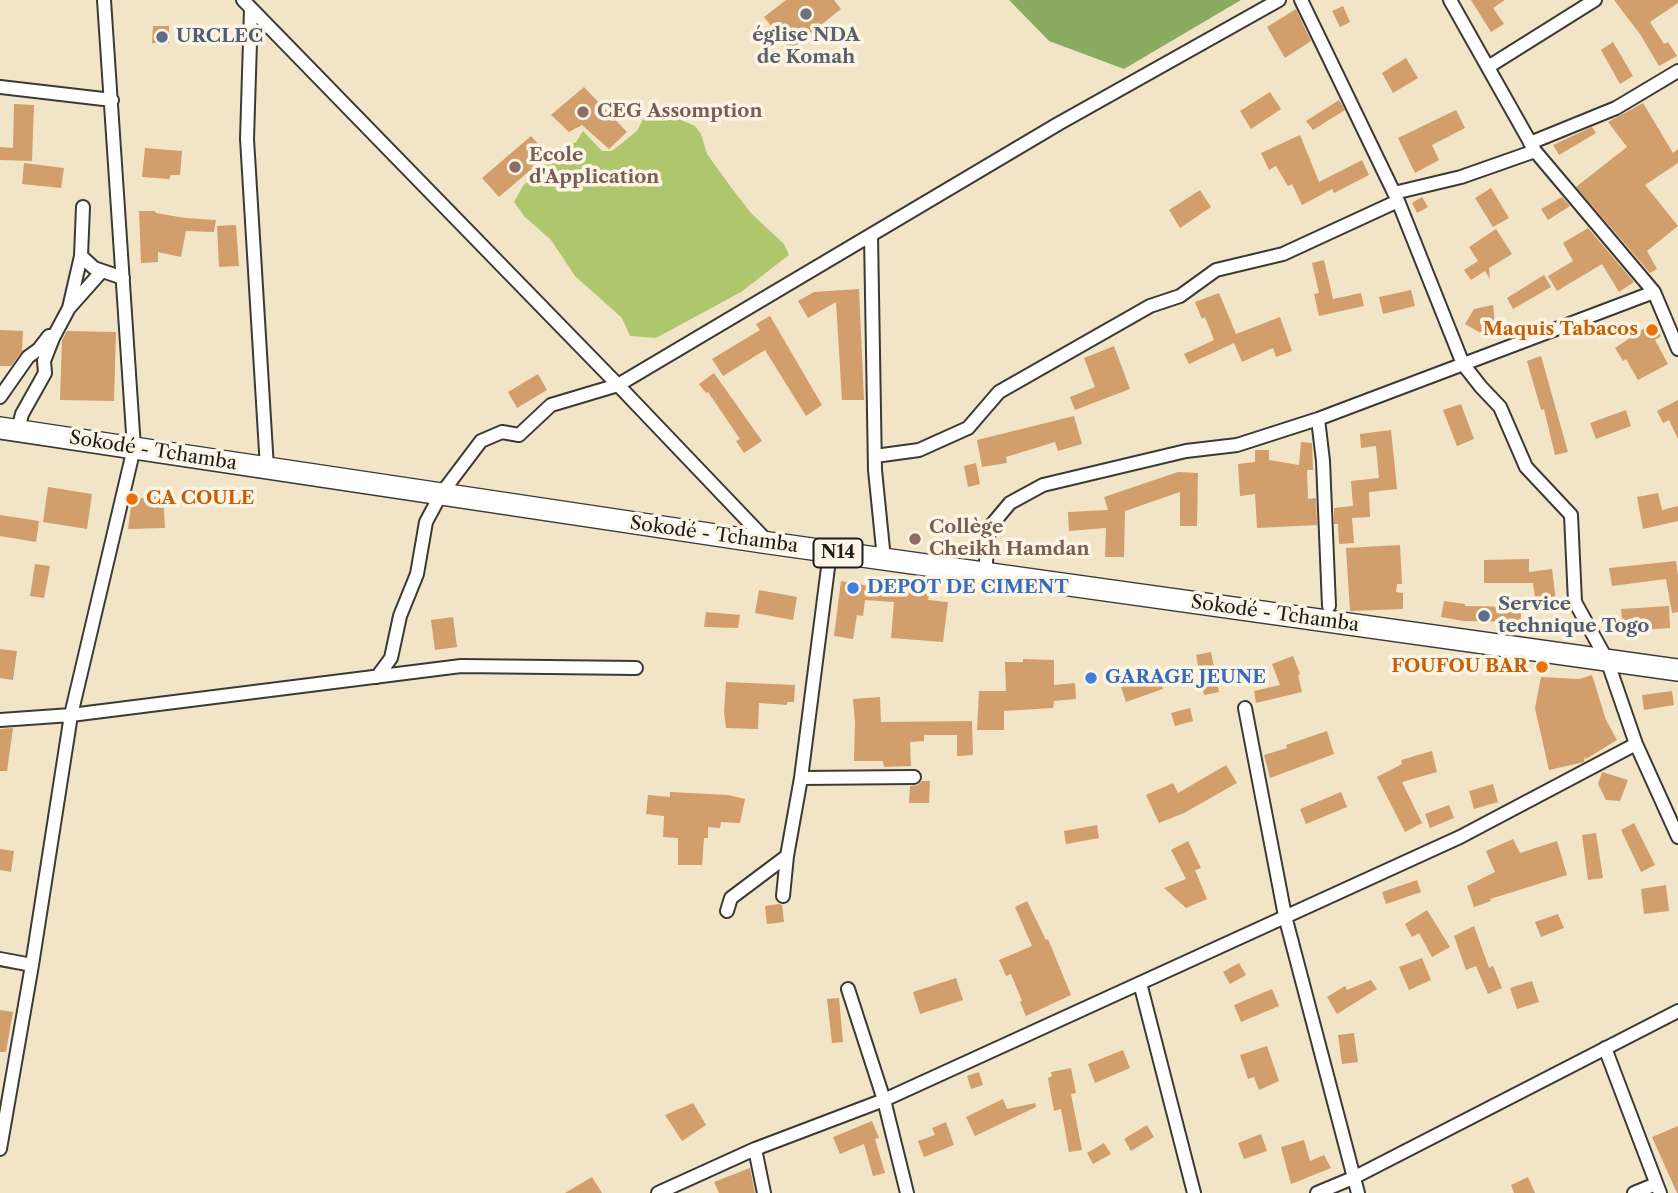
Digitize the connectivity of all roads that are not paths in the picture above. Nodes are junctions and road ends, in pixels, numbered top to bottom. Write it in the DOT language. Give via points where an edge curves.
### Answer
graph roads {
  1 [pos="104,0"];
  2 [pos="1279,0"];
  3 [pos="1301,0"];
  4 [pos="1450,0"];
  5 [pos="1595,0"];
  6 [pos="247,4"];
  7 [pos="1488,67"];
  8 [pos="1678,71"];
  9 [pos="0,87"];
  10 [pos="112,100"];
  11 [pos="1533,147"];
  12 [pos="1396,197"];
  13 [pos="82,207"];
  14 [pos="871,235"];
  15 [pos="81,256"];
  16 [pos="102,271"];
  17 [pos="123,278"];
  18 [pos="1654,292"];
  19 [pos="69,307"];
  20 [pos="1678,349"];
  21 [pos="1463,363"];
  22 [pos="618,385"];
  23 [pos="0,397"];
  24 [pos="1318,419"];
  25 [pos="9,429"];
  26 [pos="134,448"];
  27 [pos="875,456"];
  28 [pos="267,468"];
  29 [pos="441,494"];
  30 [pos="769,543"];
  31 [pos="830,552"];
  32 [pos="884,559"];
  33 [pos="985,573"];
  34 [pos="1329,606"];
  35 [pos="1607,660"];
  36 [pos="636,668"];
  37 [pos="1678,670"];
  38 [pos="377,677"];
  39 [pos="1245,708"];
  40 [pos="71,715"];
  41 [pos="0,720"];
  42 [pos="1636,744"];
  43 [pos="914,777"];
  44 [pos="802,778"];
  45 [pos="1678,837"];
  46 [pos="787,856"];
  47 [pos="783,895"];
  48 [pos="727,911"];
  49 [pos="1285,916"];
  50 [pos="0,959"];
  51 [pos="32,965"];
  52 [pos="1140,983"];
  53 [pos="848,989"];
  54 [pos="1678,1011"];
  55 [pos="1605,1048"];
  56 [pos="884,1100"];
  57 [pos="0,1149"];
  58 [pos="754,1149"];
  59 [pos="1353,1178"];
  60 [pos="1658,1188"];
  61 [pos="658,1193"];
  62 [pos="764,1193"];
  63 [pos="907,1193"];
  64 [pos="1194,1193"];
  65 [pos="1317,1193"];
  66 [pos="1358,1193"];
  67 [pos="1634,1193"];
  1 -- 10 [label="street"];
  2 -- 14 [label="street"];
  3 -- 12 [label="street"];
  4 -- 7 [label="street"];
  5 -- 7 [label="street"];
  6 -- 22 [label="street"];
  6 -- 28 [label="street" via="247,139"];
  7 -- 11 [label="street"];
  8 -- 11 [label="street" via="1616,108"];
  9 -- 10 [label="street"];
  10 -- 17 [label="street"];
  11 -- 12 [label="street"];
  11 -- 18 [label="street"];
  12 -- 21 [label="street"];
  12 -- 27 [label="street" via="1283,254 1216,270 1180,296 1150,306 999,392 968,428 919,450"];
  13 -- 15 [label="street"];
  14 -- 22 [label="street"];
  14 -- 27 [label="street"];
  15 -- 16 [label="street"];
  15 -- 19 [label="street"];
  16 -- 17 [label="street"];
  16 -- 19 [label="street"];
  17 -- 26 [label="street"];
  18 -- 20 [label="street"];
  18 -- 21 [label="street"];
  19 -- 23 [label="street"];
  19 -- 25 [label="street" via="44,361 45,373"];
  21 -- 24 [label="street"];
  21 -- 35 [label="street" via="1500,407 1526,467 1571,515 1575,602"];
  22 -- 29 [label="street" via="551,405 519,435 502,432 481,441"];
  22 -- 30 [label="street"];
  24 -- 33 [label="street" via="1237,445 1186,451 1043,485 1010,503 989,528"];
  24 -- 34 [label="street"];
  25 -- 26 [label="main road, Sokodé - Tchamba / N14"];
  26 -- 28 [label="main road, Sokodé - Tchamba / N14"];
  26 -- 40 [label="street"];
  27 -- 32 [label="street"];
  28 -- 29 [label="main road, Sokodé - Tchamba / N14"];
  29 -- 30 [label="main road, Sokodé - Tchamba / N14"];
  29 -- 38 [label="street" via="426,522 417,574 400,616 391,659"];
  30 -- 31 [label="main road, Sokodé - Tchamba / N14"];
  31 -- 32 [label="main road, Sokodé - Tchamba / N14"];
  31 -- 44 [label="street"];
  32 -- 33 [label="main road, Sokodé - Tchamba / N14"];
  33 -- 35 [label="main road, Sokodé - Tchamba / N14"];
  35 -- 37 [label="main road, Sokodé - Tchamba / N14"];
  35 -- 42 [label="street"];
  36 -- 38 [label="street" via="461,666"];
  38 -- 40 [label="street"];
  39 -- 49 [label="street"];
  40 -- 41 [label="street"];
  40 -- 51 [label="street"];
  42 -- 45 [label="street"];
  42 -- 49 [label="street" via="1460,837"];
  43 -- 44 [label="street"];
  44 -- 46 [label="street"];
  46 -- 47 [label="street"];
  46 -- 48 [label="street" via="731,898"];
  49 -- 52 [label="street"];
  49 -- 59 [label="street"];
  50 -- 51 [label="street"];
  51 -- 57 [label="street"];
  52 -- 56 [label="street"];
  52 -- 64 [label="street"];
  53 -- 56 [label="street"];
  54 -- 55 [label="street"];
  55 -- 59 [label="street"];
  55 -- 60 [label="street"];
  56 -- 58 [label="street"];
  56 -- 63 [label="street"];
  58 -- 61 [label="street"];
  58 -- 62 [label="street"];
  59 -- 65 [label="street"];
  59 -- 66 [label="street"];
  60 -- 67 [label="street"];
}
